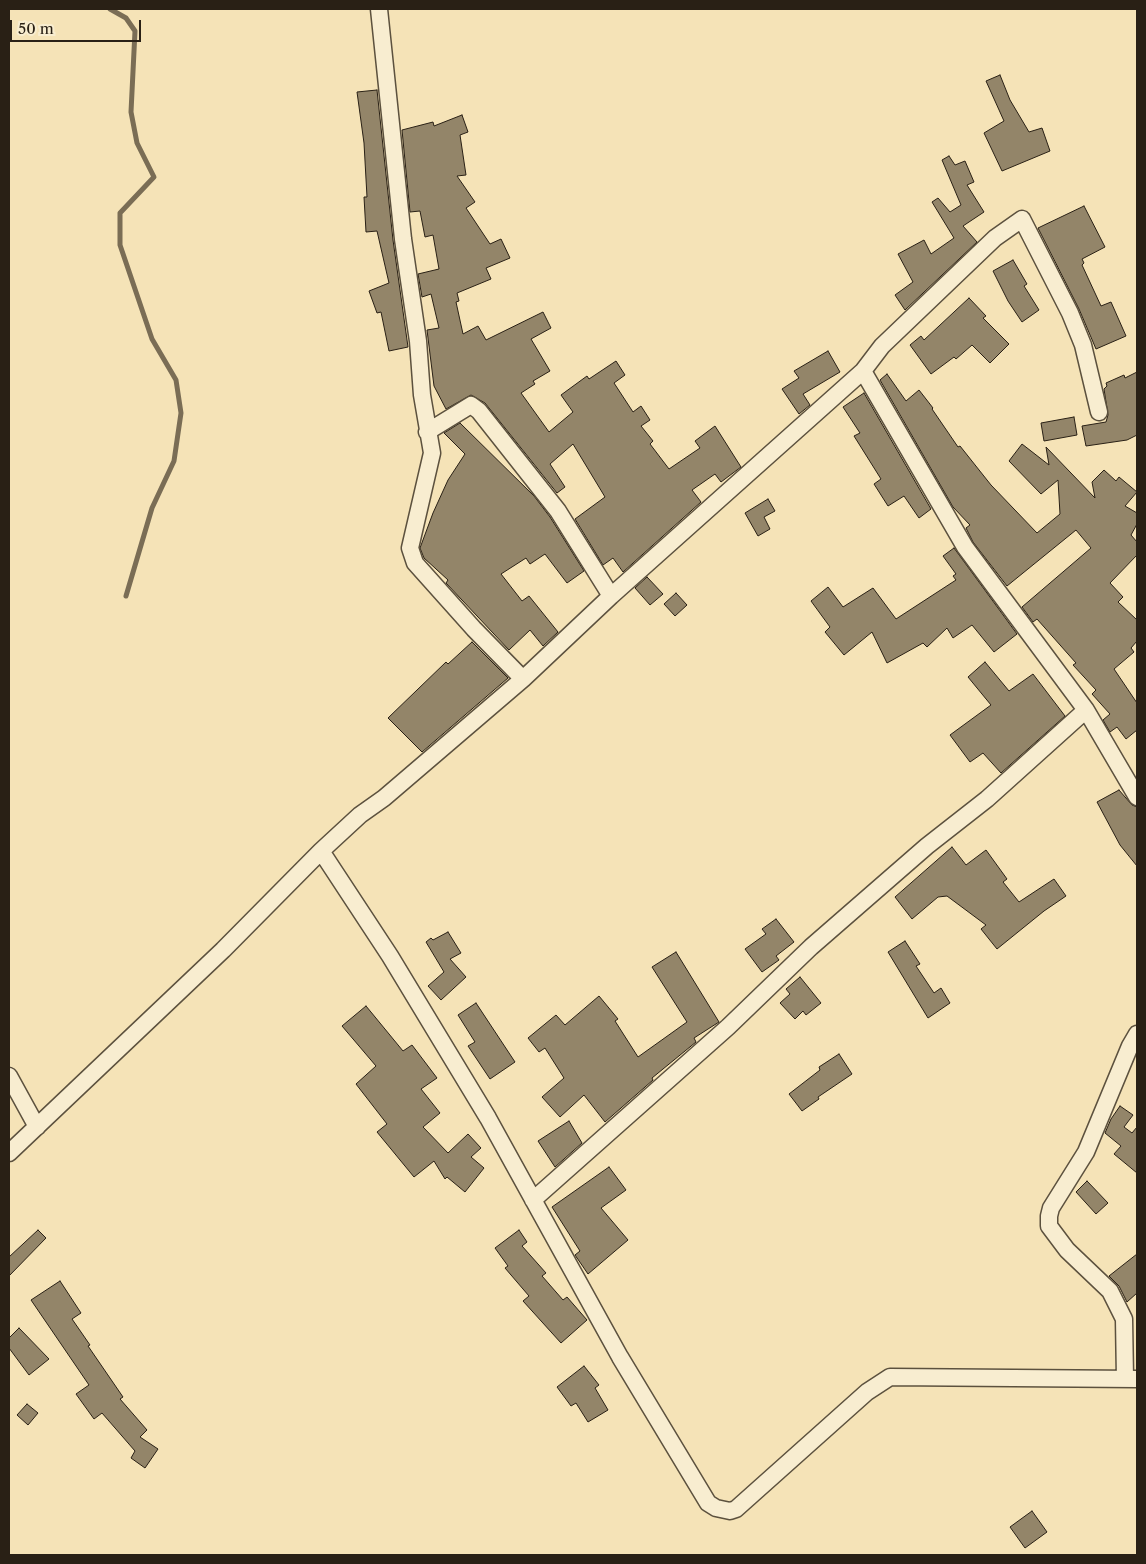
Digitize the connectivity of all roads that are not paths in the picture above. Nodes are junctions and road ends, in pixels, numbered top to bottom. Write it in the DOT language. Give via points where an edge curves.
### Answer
graph roads {
  1 [pos="379,9"];
  2 [pos="863,371"];
  3 [pos="1099,412"];
  4 [pos="427,432"];
  5 [pos="611,596"];
  6 [pos="523,679"];
  7 [pos="1086,710"];
  8 [pos="1137,797"];
  9 [pos="320,851"];
  10 [pos="1137,1034"];
  11 [pos="9,1076"];
  12 [pos="37,1127"];
  13 [pos="9,1153"];
  14 [pos="533,1200"];
  15 [pos="1131,1379"];
  1 -- 4 [label="street"];
  2 -- 3 [label="street" via="882,346 995,238 1022,219 1083,345"];
  2 -- 5 [label="street"];
  2 -- 7 [label="street" via="966,547"];
  4 -- 5 [label="street" via="471,405 479,411 558,510"];
  4 -- 6 [label="street" via="432,453 410,548 415,563"];
  5 -- 6 [label="street"];
  6 -- 9 [label="street"];
  7 -- 8 [label="street"];
  7 -- 14 [label="street" via="987,799 927,846 811,947 721,1033"];
  9 -- 12 [label="street" via="223,950"];
  9 -- 14 [label="street" via="390,956 488,1118"];
  10 -- 15 [label="street" via="1086,1152 1049,1216 1050,1226 1067,1250 1110,1291 1124,1319"];
  11 -- 12 [label="street"];
  12 -- 13 [label="street"];
  14 -- 15 [label="street" via="625,1365 708,1503 720,1510 736,1509 867,1392 890,1377"];
}
